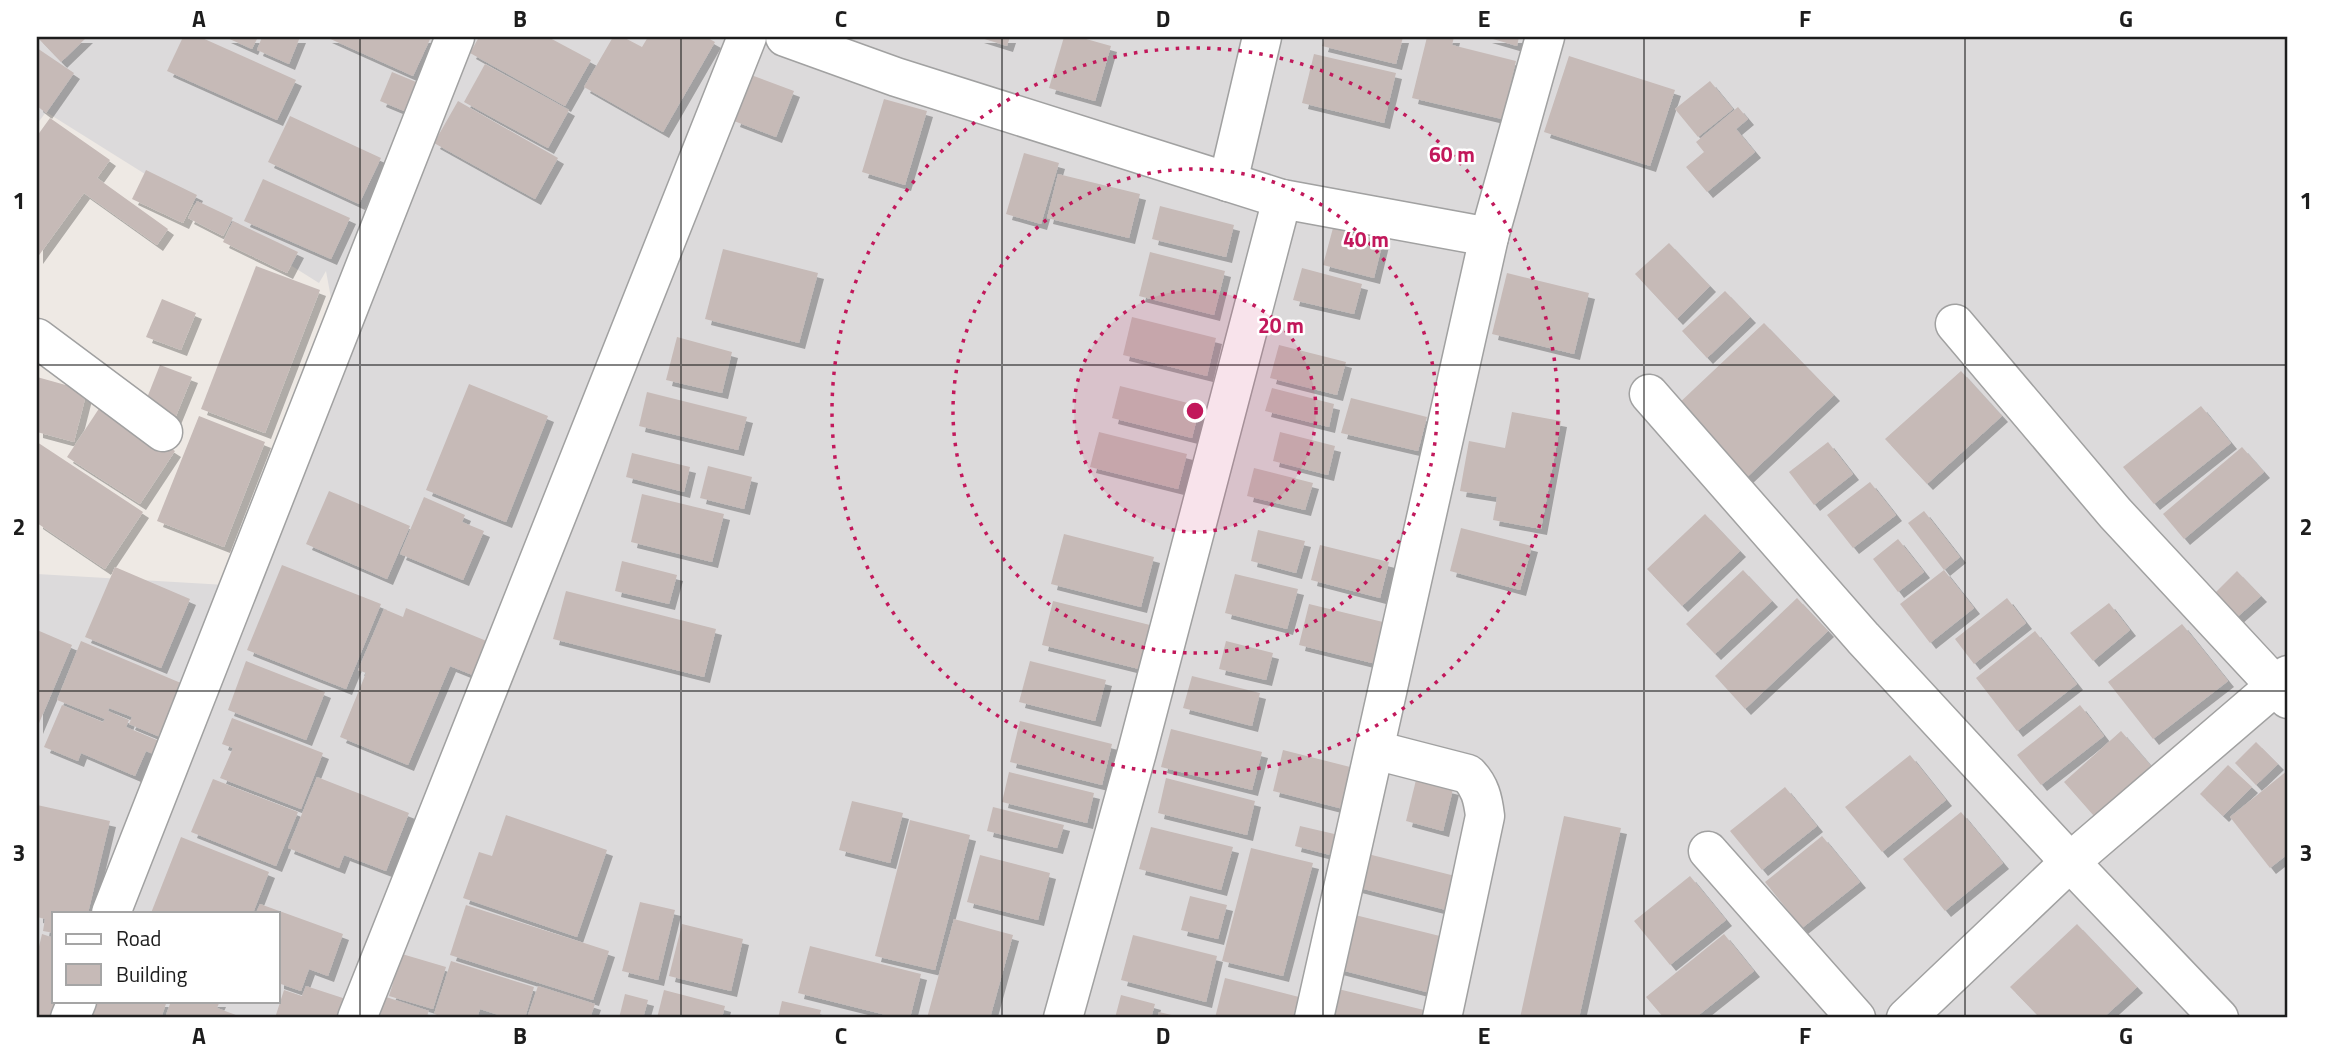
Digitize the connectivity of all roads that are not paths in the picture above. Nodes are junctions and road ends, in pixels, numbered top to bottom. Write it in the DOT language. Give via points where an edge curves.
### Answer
graph roads {
  1 [pos="455,37"];
  2 [pos="747,37"];
  3 [pos="785,37"];
  4 [pos="1262,37"];
  5 [pos="1545,37"];
  6 [pos="1228,183"];
  7 [pos="1282,199"];
  8 [pos="1489,237"];
  9 [pos="1955,324"];
  10 [pos="37,338"];
  11 [pos="1649,394"];
  12 [pos="163,432"];
  13 [pos="2285,686"];
  14 [pos="1375,750"];
  15 [pos="1707,851"];
  16 [pos="2070,862"];
  17 [pos="111,912"];
  18 [pos="357,1018"];
  19 [pos="1063,1018"];
  20 [pos="1314,1018"];
  21 [pos="1442,1018"];
  22 [pos="1856,1018"];
  23 [pos="1906,1018"];
  24 [pos="2219,1018"];
  1 -- 17 [label="street"];
  2 -- 18 [label="street"];
  3 -- 6 [label="street"];
  4 -- 6 [label="street"];
  5 -- 8 [label="street"];
  6 -- 7 [label="street"];
  7 -- 8 [label="street"];
  7 -- 19 [label="street"];
  8 -- 14 [label="street"];
  9 -- 13 [label="street" via="2115,513"];
  10 -- 12 [label="street"];
  11 -- 16 [label="street" via="1863,638"];
  13 -- 16 [label="street"];
  14 -- 20 [label="street"];
  14 -- 21 [label="street" via="1468,774 1477,783 1484,803"];
  15 -- 22 [label="street"];
  16 -- 23 [label="street"];
  16 -- 24 [label="street"];
}
